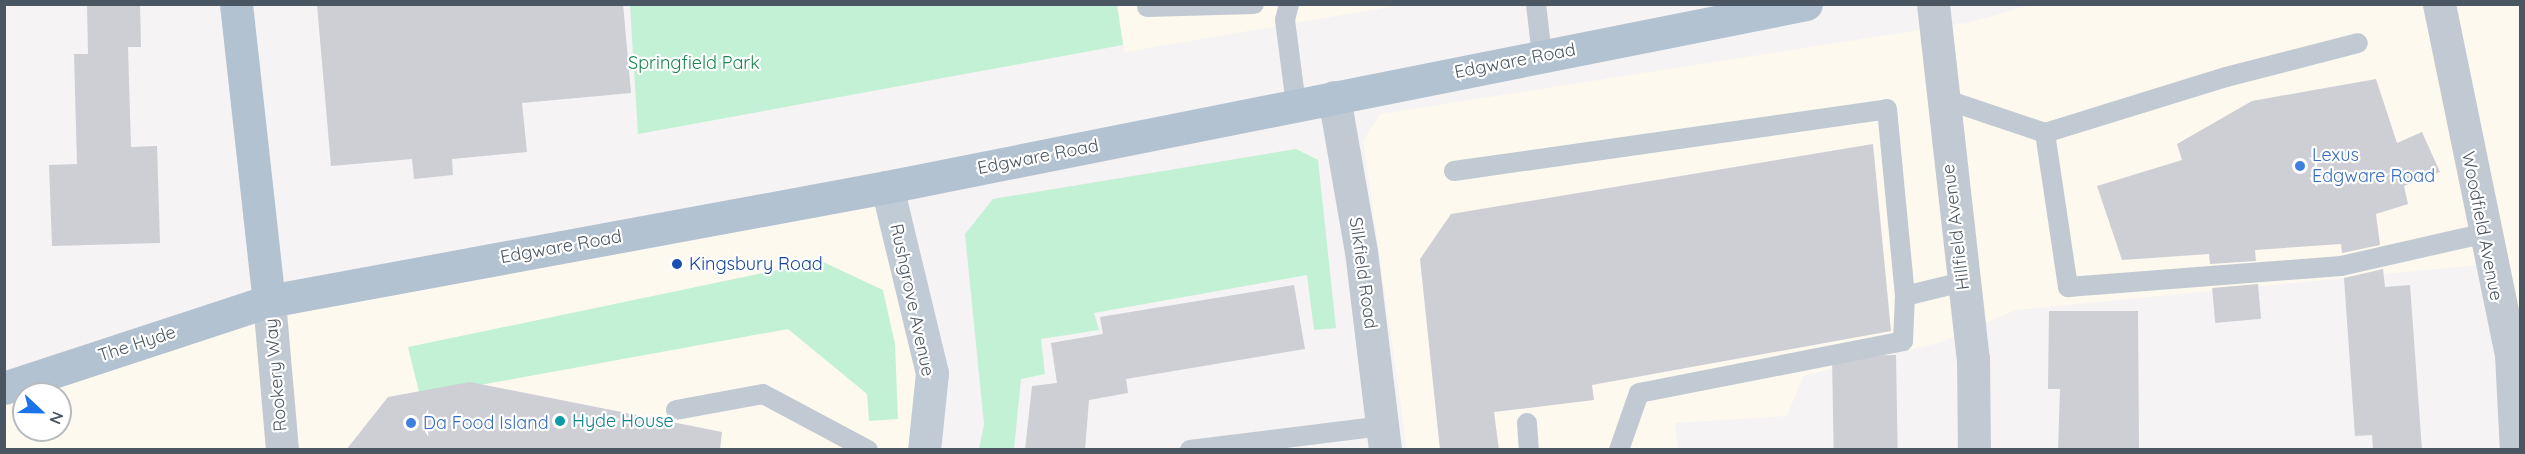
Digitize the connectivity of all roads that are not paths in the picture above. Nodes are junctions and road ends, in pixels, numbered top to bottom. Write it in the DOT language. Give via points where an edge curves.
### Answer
graph roads {
  1 [pos="236,4"];
  2 [pos="1254,4"];
  3 [pos="1289,4"];
  4 [pos="1536,4"];
  5 [pos="1806,4"];
  6 [pos="1933,4"];
  7 [pos="2439,4"];
  8 [pos="1246,5"];
  9 [pos="1147,7"];
  10 [pos="2358,43"];
  11 [pos="1542,56"];
  12 [pos="1334,97"];
  13 [pos="1941,98"];
  14 [pos="1296,105"];
  15 [pos="2045,133"];
  16 [pos="1454,171"];
  17 [pos="887,187"];
  18 [pos="2482,234"];
  19 [pos="1962,282"];
  20 [pos="1905,296"];
  21 [pos="269,301"];
  22 [pos="2509,303"];
  23 [pos="4,388"];
  24 [pos="676,410"];
  25 [pos="1527,423"];
  26 [pos="1384,438"];
  27 [pos="282,449"];
  28 [pos="868,450"];
  29 [pos="924,450"];
  30 [pos="1190,450"];
  31 [pos="1529,450"];
  32 [pos="1620,450"];
  33 [pos="1974,450"];
  34 [pos="2516,450"];
  1 -- 21 [label="main road"];
  2 -- 8 [label="lane"];
  3 -- 14 [label="lane" via="1285,20"];
  4 -- 11 [label="lane"];
  5 -- 11 [label="main road, Edgware Road"];
  6 -- 13 [label="street, Hillfield Avenue"];
  7 -- 18 [label="street, Woodfield Avenue"];
  8 -- 9 [label="lane"];
  10 -- 15 [label="lane" via="2226,77"];
  11 -- 12 [label="main road, Edgware Road"];
  12 -- 14 [label="main road, Edgware Road"];
  12 -- 26 [label="street, Silkfield Road" via="1361,251"];
  13 -- 15 [label="lane"];
  13 -- 19 [label="street, Hillfield Avenue"];
  14 -- 17 [label="main road, Edgware Road"];
  15 -- 18 [label="lane" via="2068,287 2341,266"];
  16 -- 20 [label="lane" via="1887,110"];
  17 -- 21 [label="main road, Edgware Road"];
  17 -- 29 [label="street, Rushgrove Avenue" via="932,372"];
  18 -- 22 [label="street, Woodfield Avenue"];
  19 -- 20 [label="lane"];
  19 -- 33 [label="street, Hillfield Avenue" via="1973,358"];
  20 -- 32 [label="lane" via="1903,341 1639,393 1618,440"];
  21 -- 23 [label="main road, The Hyde"];
  21 -- 27 [label="street, Rookery Way"];
  22 -- 34 [label="street, Woodfield Avenue"];
  24 -- 28 [label="lane" via="763,394"];
  25 -- 31 [label="lane"];
  26 -- 30 [label="lane"];
}
